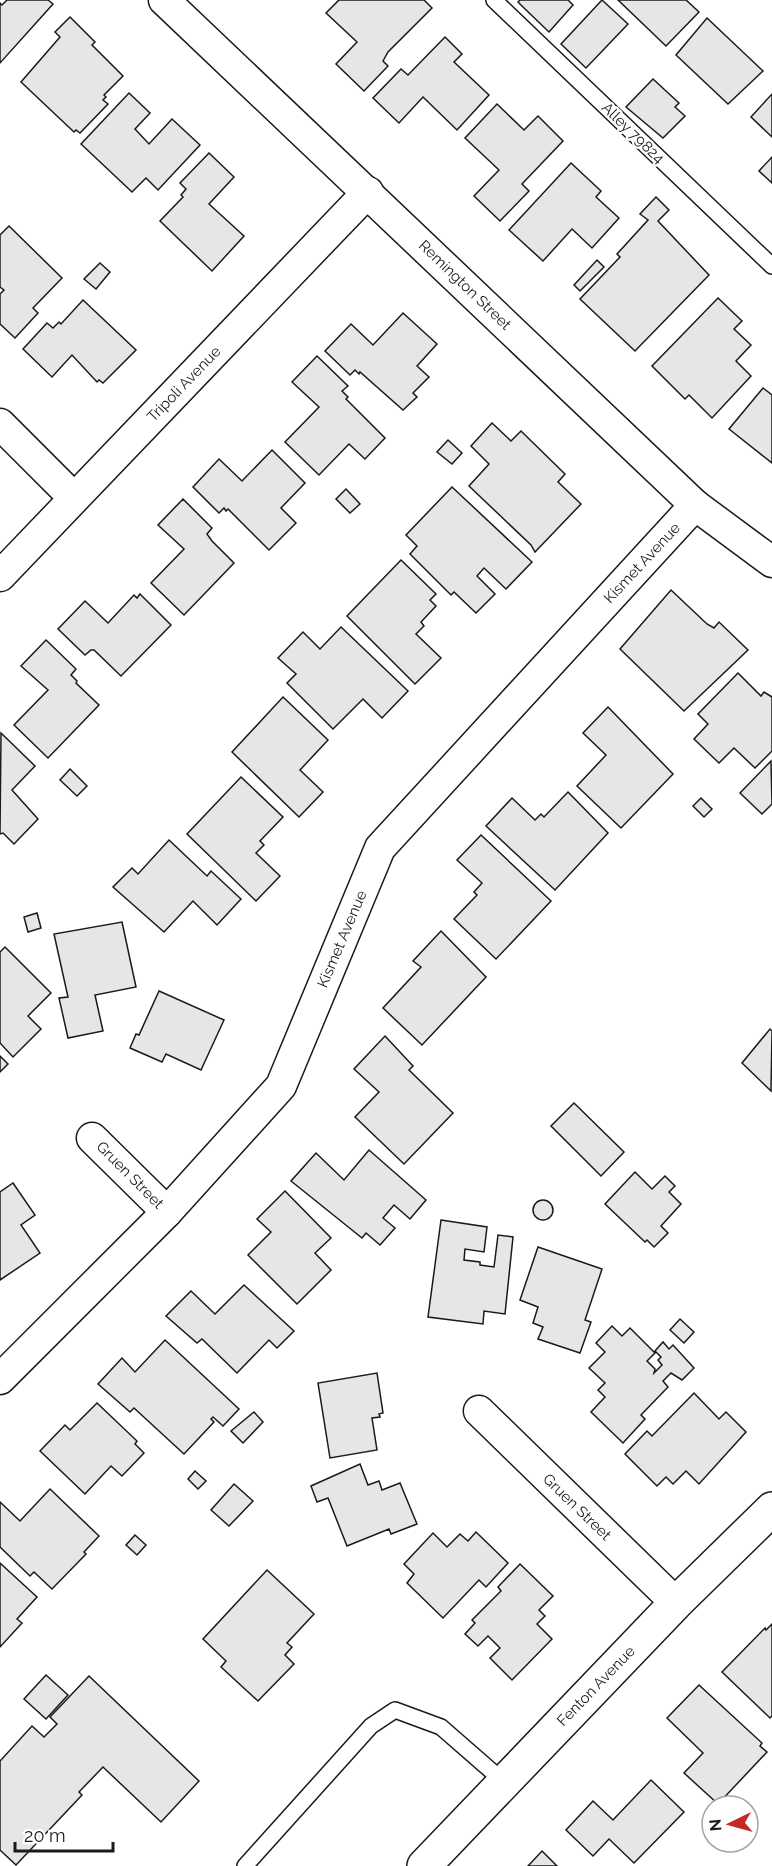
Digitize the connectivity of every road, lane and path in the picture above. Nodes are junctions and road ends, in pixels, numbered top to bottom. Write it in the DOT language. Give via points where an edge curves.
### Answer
graph roads {
  1 [pos="164,0"];
  2 [pos="494,0"];
  3 [pos="368,192"];
  4 [pos="772,266"];
  5 [pos="0,424"];
  6 [pos="74,498"];
  7 [pos="695,505"];
  8 [pos="772,562"];
  9 [pos="0,576"];
  10 [pos="92,1138"];
  11 [pos="167,1212"];
  12 [pos="0,1379"];
  13 [pos="479,1411"];
  14 [pos="772,1509"];
  15 [pos="676,1603"];
  16 [pos="504,1782"];
  17 [pos="245,1866"];
  18 [pos="424,1866"];
  1 -- 3 [label="street, Remington Street"];
  2 -- 4 [label="lane, Alley 79824"];
  3 -- 6 [label="street, Tripoli Avenue"];
  3 -- 7 [label="street, Remington Street"];
  5 -- 6 [label="street"];
  6 -- 9 [label="street, Tripoli Avenue"];
  7 -- 8 [label="street, Remington Street"];
  7 -- 11 [label="street, Kismet Avenue" via="380,848 281,1086"];
  10 -- 11 [label="street, Gruen Street"];
  11 -- 12 [label="street, Kismet Avenue"];
  13 -- 15 [label="street, Gruen Street"];
  14 -- 15 [label="street, Fenton Avenue"];
  15 -- 16 [label="street, Fenton Avenue"];
  16 -- 17 [label="lane" via="441,1727 395,1710 371,1726"];
  16 -- 18 [label="street, Fenton Avenue"];
}
